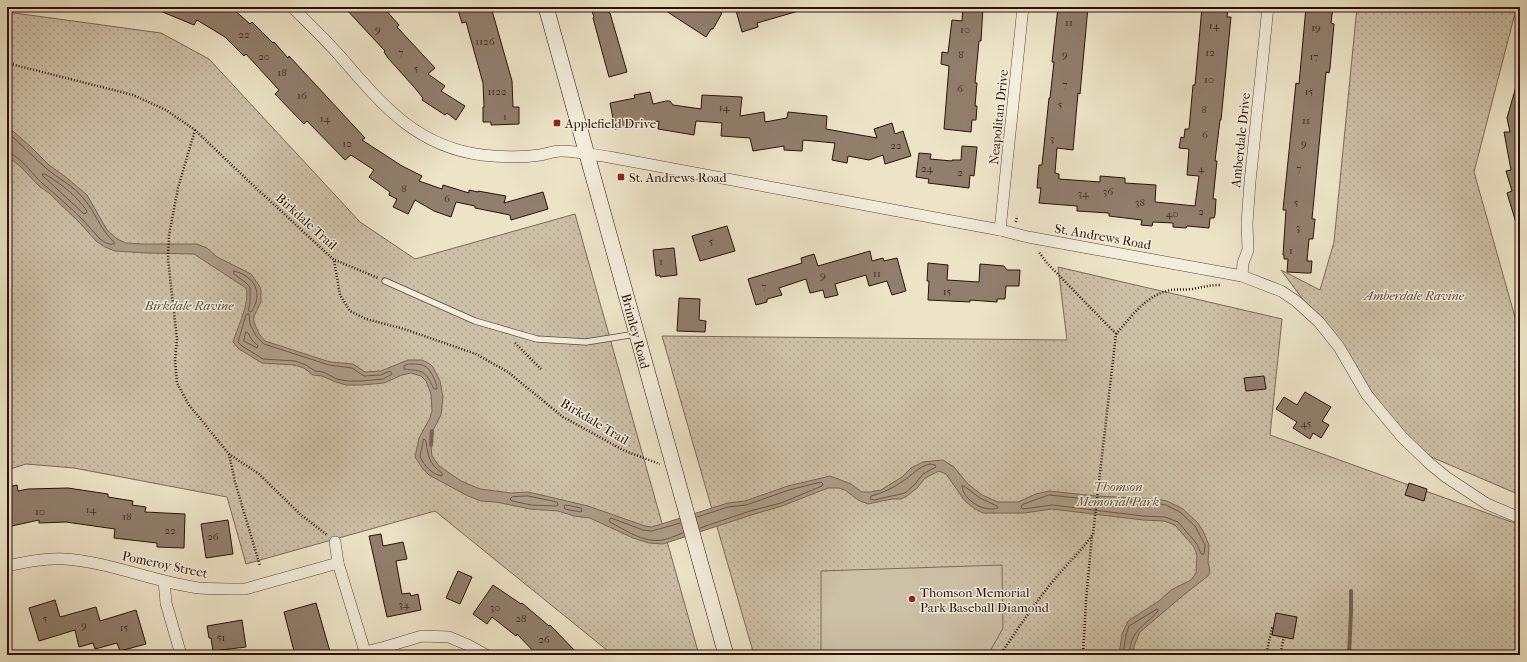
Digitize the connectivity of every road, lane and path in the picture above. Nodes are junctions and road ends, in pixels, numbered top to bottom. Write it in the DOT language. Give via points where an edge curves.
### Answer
graph roads {
  1 [pos="292,7"];
  2 [pos="546,7"];
  3 [pos="577,7"];
  4 [pos="1023,7"];
  5 [pos="1268,7"];
  6 [pos="573,8"];
  7 [pos="7,64"];
  8 [pos="195,130"];
  9 [pos="587,154"];
  10 [pos="1017,216"];
  11 [pos="1016,222"];
  12 [pos="1000,230"];
  13 [pos="1034,245"];
  14 [pos="334,260"];
  15 [pos="1242,276"];
  16 [pos="385,280"];
  17 [pos="1227,287"];
  18 [pos="501,328"];
  19 [pos="636,334"];
  20 [pos="1116,334"];
  21 [pos="541,370"];
  22 [pos="229,454"];
  23 [pos="674,467"];
  24 [pos="1520,518"];
  25 [pos="1092,534"];
  26 [pos="335,542"];
  27 [pos="338,563"];
  28 [pos="7,566"];
  29 [pos="260,566"];
  30 [pos="164,581"];
  31 [pos="1273,628"];
  32 [pos="1284,637"];
  33 [pos="365,653"];
  34 [pos="181,655"];
  35 [pos="486,655"];
  36 [pos="726,655"];
  37 [pos="1000,655"];
  38 [pos="1083,655"];
  39 [pos="1266,655"];
  40 [pos="1280,655"];
  1 -- 9 [label="street" via="384,105 403,122 436,143 482,155 507,157 560,151"];
  2 -- 9 [label="main road, Brimley Road"];
  3 -- 6 [label="path"];
  4 -- 12 [label="street, Neapolitan Drive"];
  5 -- 15 [label="street, Amberdale Drive" via="1250,182 1248,250"];
  7 -- 8 [label="path, Birkdale Trail" via="133,95 166,110"];
  8 -- 14 [label="path, Birkdale Trail"];
  8 -- 22 [label="path" via="178,188 169,235 168,259 176,332 177,383 189,405"];
  9 -- 12 [label="street, St. Andrews Road"];
  9 -- 19 [label="main road, Brimley Road"];
  10 -- 11 [label="path"];
  12 -- 15 [label="street, St. Andrews Road"];
  13 -- 20 [label="path" via="1046,263"];
  14 -- 16 [label="path"];
  14 -- 23 [label="path, Birkdale Trail" via="340,295 350,311 366,319 476,354 508,372 563,417 625,451 652,462"];
  15 -- 24 [label="street, St. Andrews Road" via="1281,291 1319,322 1339,347 1366,395 1402,437 1429,463 1487,504"];
  16 -- 18 [label="lane" via="475,321"];
  17 -- 20 [label="path" via="1206,285 1159,294 1142,305"];
  18 -- 19 [label="lane" via="537,339 586,342"];
  18 -- 21 [label="path"];
  19 -- 23 [label="main road, Brimley Road"];
  20 -- 25 [label="path"];
  22 -- 26 [label="path" via="260,474 300,514"];
  22 -- 29 [label="path"];
  23 -- 36 [label="main road, Brimley Road"];
  25 -- 37 [label="path" via="1085,546 1029,612"];
  25 -- 38 [label="path"];
  26 -- 27 [label="street"];
  27 -- 30 [label="street, Pomeroy Street" via="245,588 199,588"];
  27 -- 33 [label="street"];
  28 -- 30 [label="street, Pomeroy Street" via="43,559 64,559 98,564"];
  30 -- 34 [label="street" via="166,603"];
  31 -- 39 [label="path"];
  32 -- 40 [label="path"];
  33 -- 35 [label="street" via="422,636 449,637"];
}
